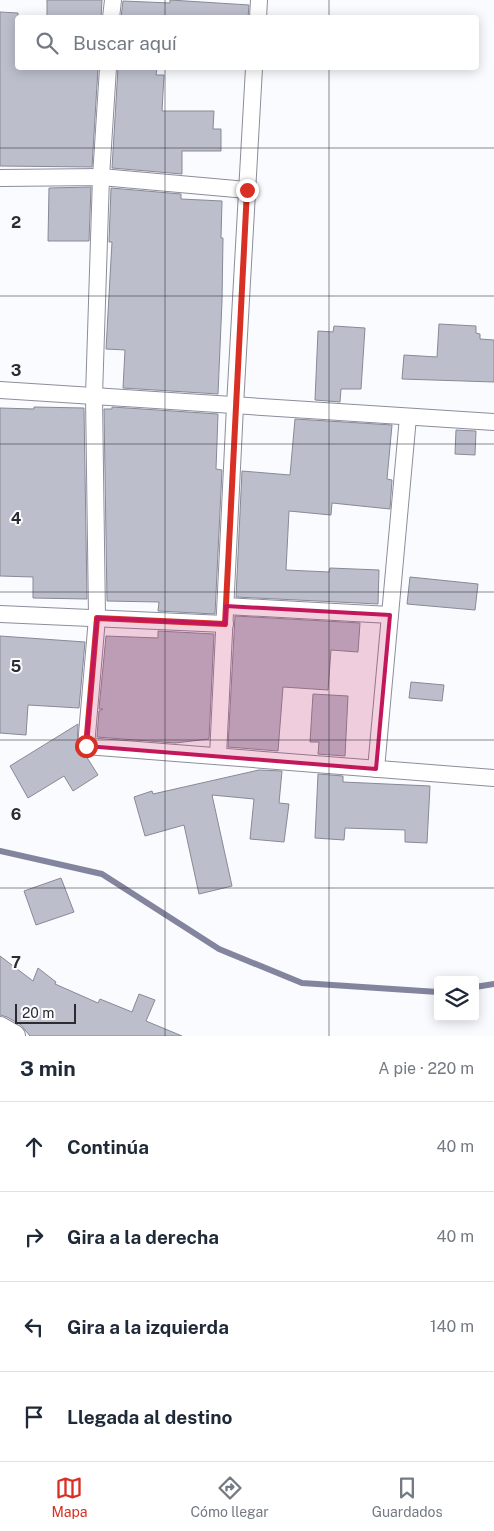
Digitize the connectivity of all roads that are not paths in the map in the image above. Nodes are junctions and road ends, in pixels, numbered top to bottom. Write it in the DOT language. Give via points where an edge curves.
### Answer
graph roads {
  1 [pos="113,0"];
  2 [pos="258,0"];
  3 [pos="112,15"];
  4 [pos="258,15"];
  5 [pos="108,70"];
  6 [pos="254,70"];
  7 [pos="101,177"];
  8 [pos="0,178"];
  9 [pos="247,190"];
  10 [pos="0,390"];
  11 [pos="94,396"];
  12 [pos="235,406"];
  13 [pos="408,417"];
  14 [pos="494,422"];
  15 [pos="226,606"];
  16 [pos="0,614"];
  17 [pos="390,615"];
  18 [pos="97,618"];
  19 [pos="225,624"];
  20 [pos="218,756"];
  21 [pos="376,769"];
  22 [pos="494,778"];
  23 [pos="0,1028"];
  24 [pos="14,1036"];
  1 -- 3 [label="street"];
  2 -- 4 [label="street"];
  5 -- 7 [label="street"];
  6 -- 9 [label="street"];
  7 -- 8 [label="street"];
  7 -- 9 [label="street"];
  7 -- 11 [label="street"];
  9 -- 12 [label="street"];
  10 -- 11 [label="street"];
  11 -- 12 [label="street"];
  11 -- 18 [label="street"];
  12 -- 13 [label="street"];
  12 -- 15 [label="street"];
  13 -- 14 [label="street"];
  13 -- 17 [label="street"];
  15 -- 17 [label="street"];
  15 -- 19 [label="street"];
  16 -- 18 [label="street"];
  17 -- 21 [label="street"];
  18 -- 19 [label="street"];
  18 -- 20 [label="street" via="86,746"];
  19 -- 20 [label="street"];
  20 -- 21 [label="street"];
  21 -- 22 [label="street"];
  23 -- 24 [label="main road"];
}
